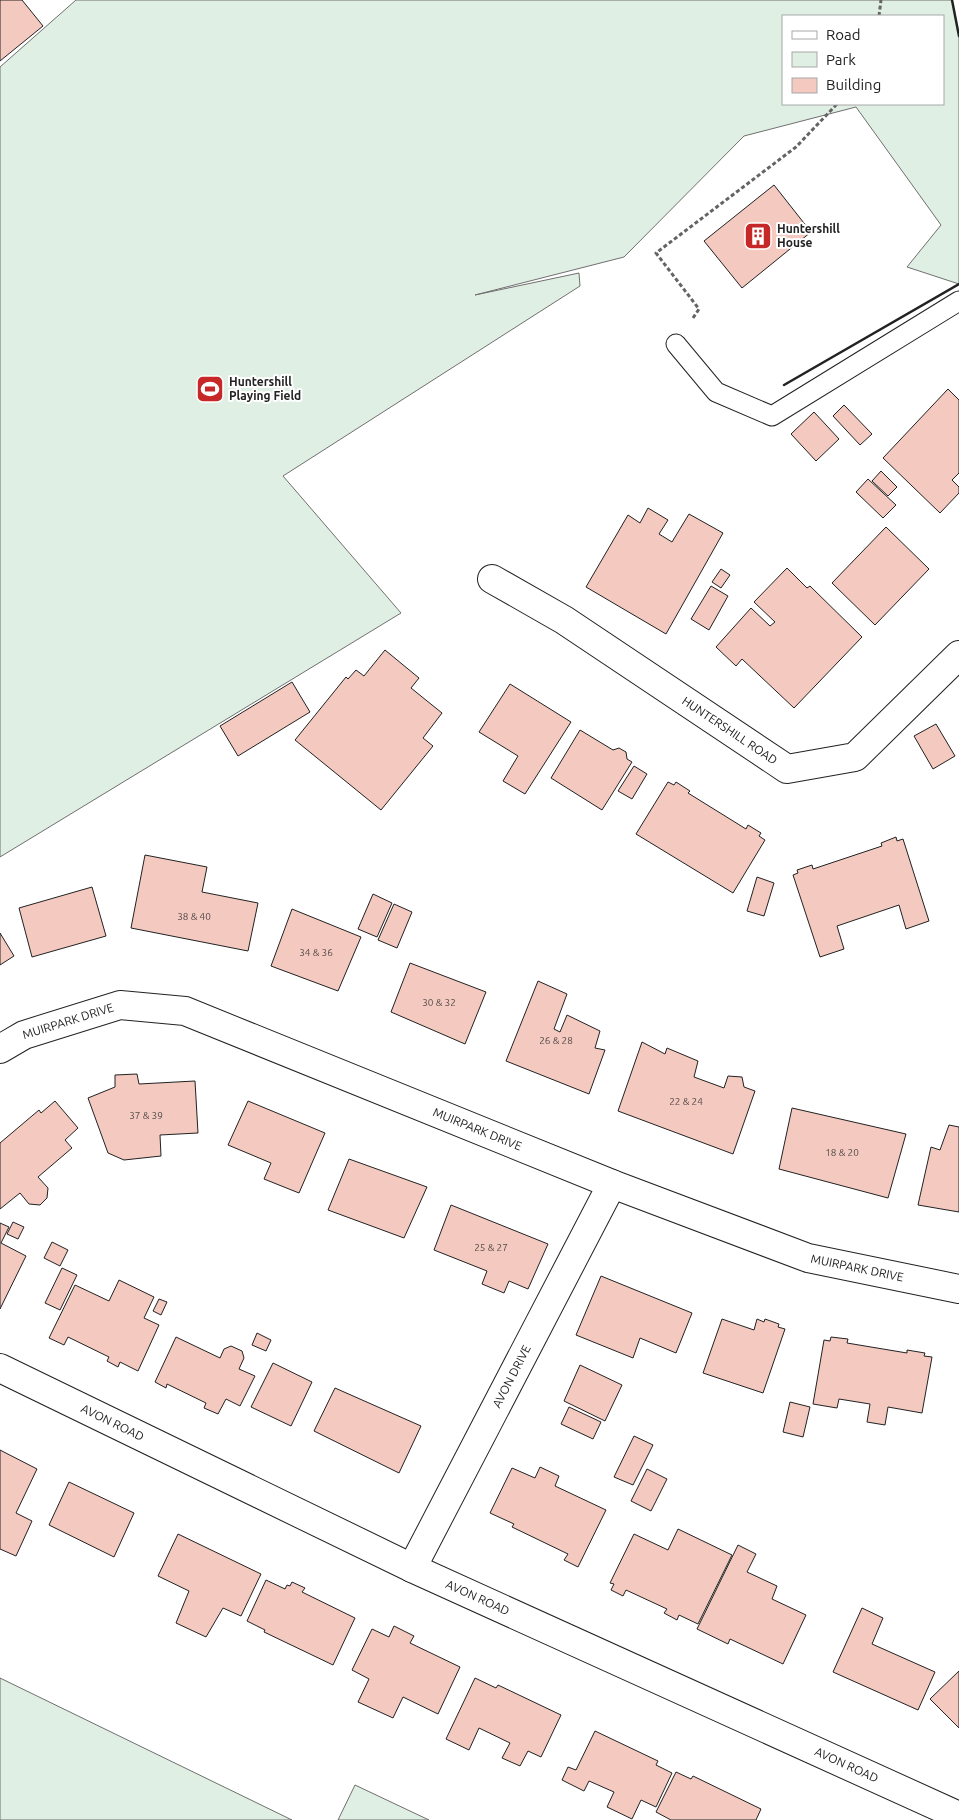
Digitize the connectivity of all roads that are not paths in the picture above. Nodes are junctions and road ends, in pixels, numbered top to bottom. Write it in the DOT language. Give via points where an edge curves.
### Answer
graph roads {
  1 [pos="959,301"];
  2 [pos="676,344"];
  3 [pos="492,579"];
  4 [pos="959,655"];
  5 [pos="0,1049"];
  6 [pos="612,1184"];
  7 [pos="959,1289"];
  8 [pos="0,1368"];
  9 [pos="412,1568"];
  10 [pos="959,1816"];
  1 -- 2 [label="lane" via="772,416 716,392"];
  3 -- 4 [label="street, HUNTERSHILL ROAD" via="564,620 787,769 855,757"];
  5 -- 6 [label="street, MUIRPARK DRIVE" via="24,1035 120,1005 185,1011"];
  6 -- 7 [label="street, MUIRPARK DRIVE" via="808,1258"];
  6 -- 9 [label="street, AVON DRIVE"];
  8 -- 9 [label="street, AVON ROAD"];
  9 -- 10 [label="street, AVON ROAD"];
}
